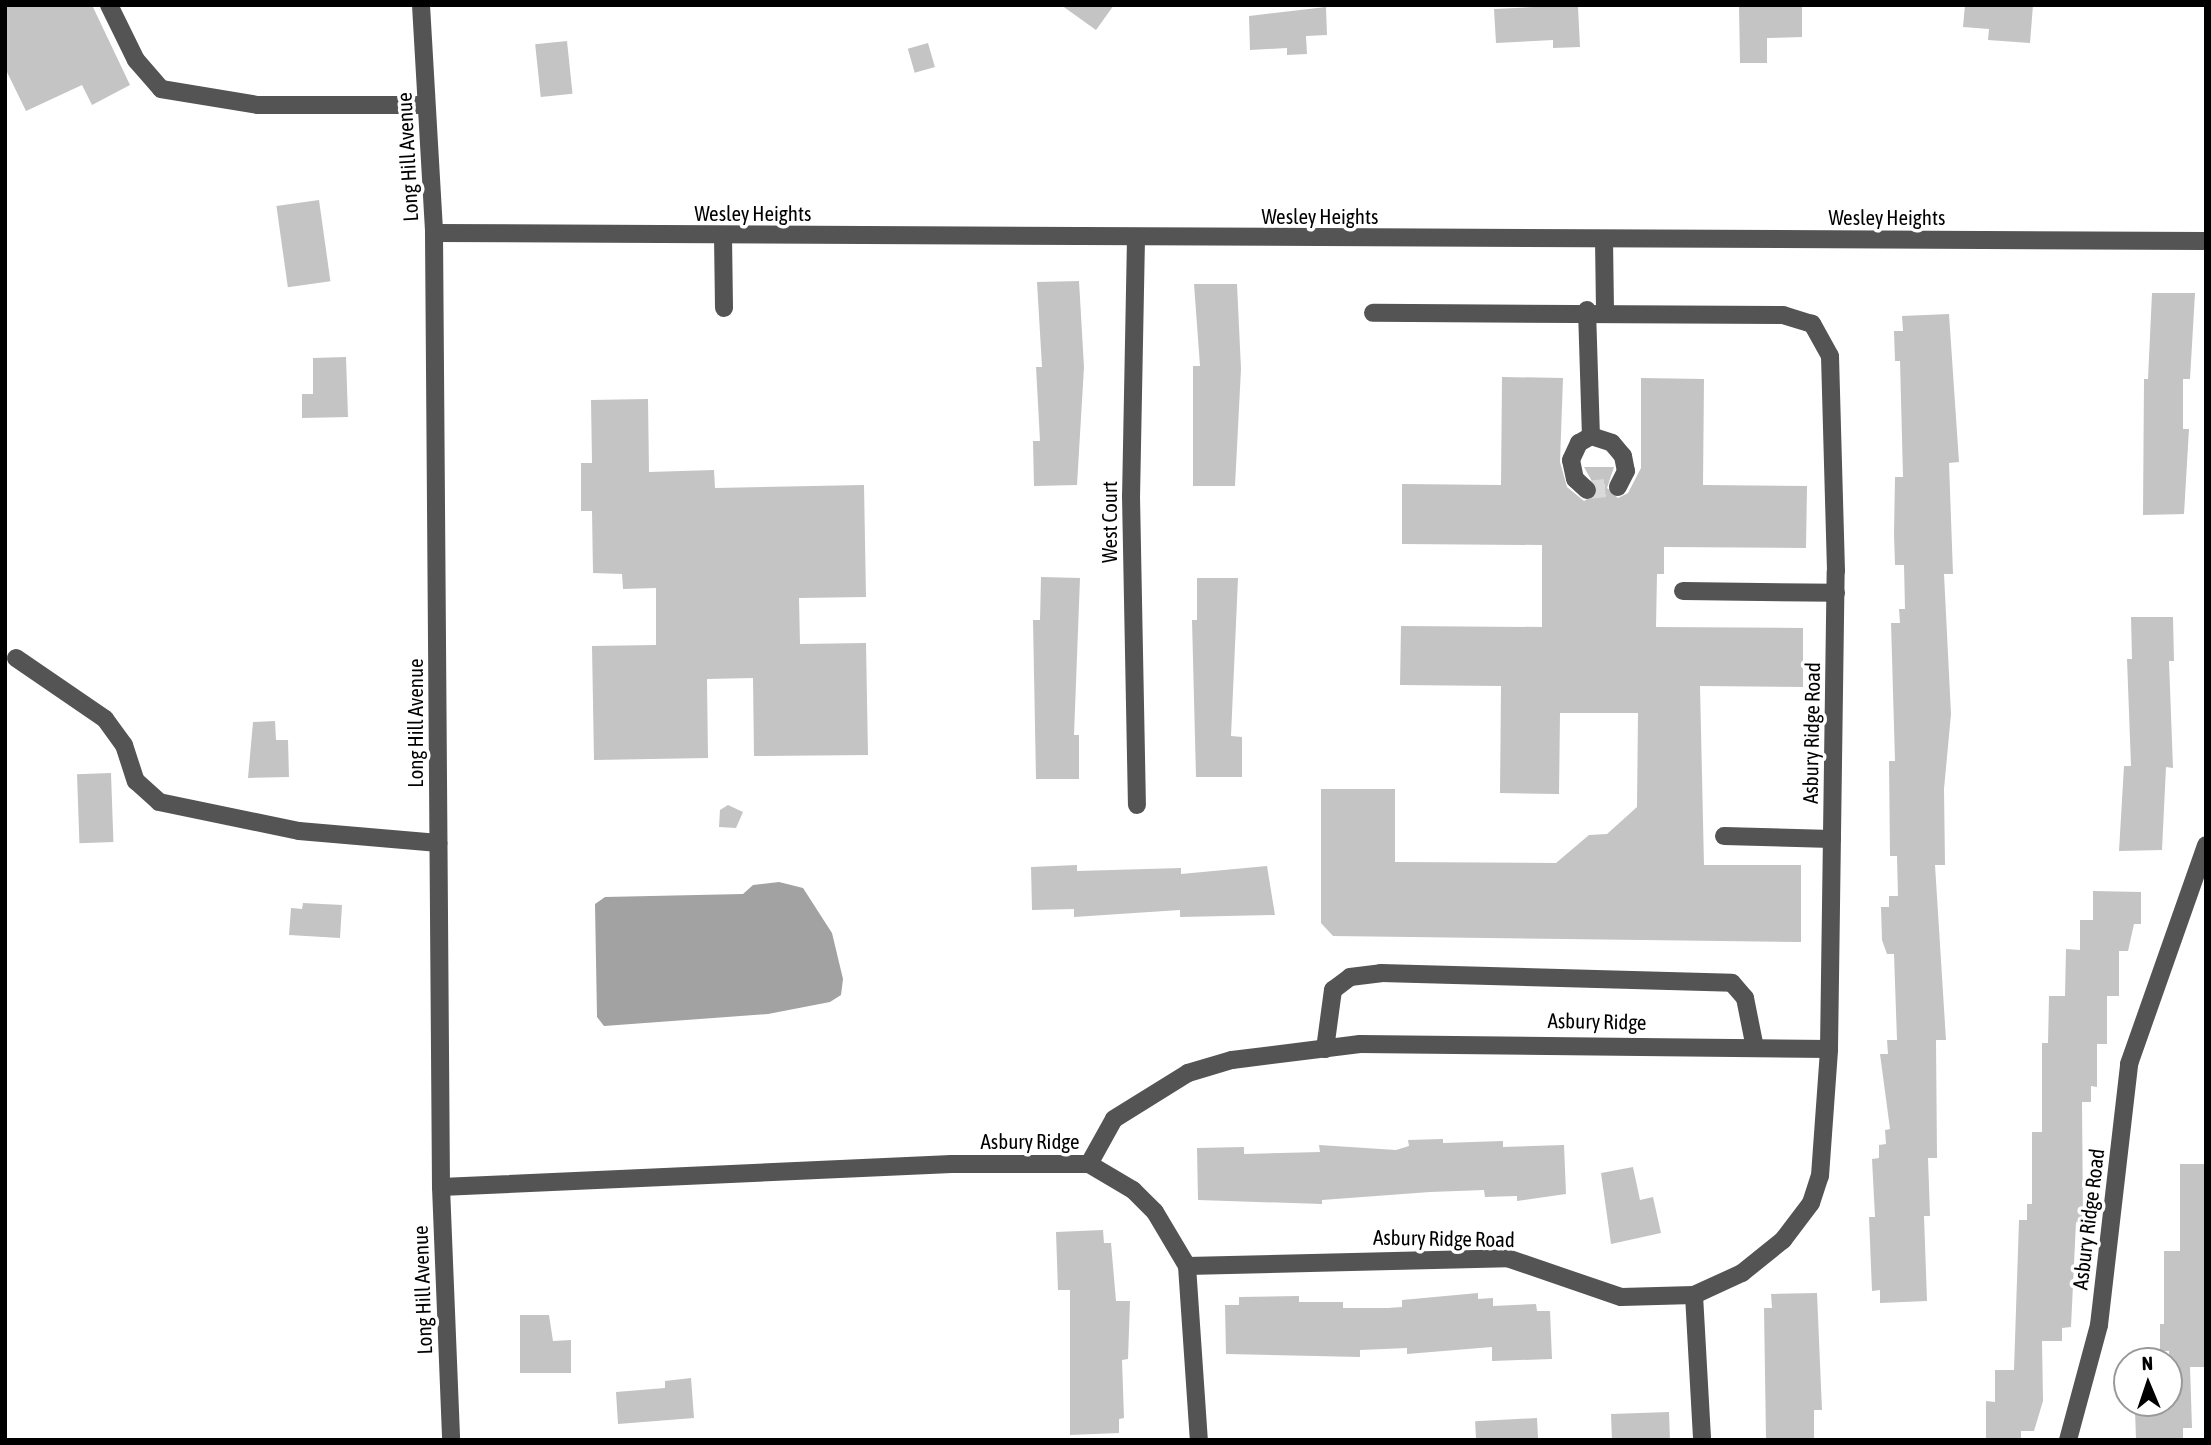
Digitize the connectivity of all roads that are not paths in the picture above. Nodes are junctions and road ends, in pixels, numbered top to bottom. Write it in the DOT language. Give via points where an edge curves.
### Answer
graph roads {
  1 [pos="109,5"];
  2 [pos="421,5"];
  3 [pos="426,105"];
  4 [pos="434,233"];
  5 [pos="723,236"];
  6 [pos="1136,238"];
  7 [pos="1604,239"];
  8 [pos="2206,241"];
  9 [pos="724,308"];
  10 [pos="1596,310"];
  11 [pos="1373,313"];
  12 [pos="1591,436"];
  13 [pos="1618,487"];
  14 [pos="1587,490"];
  15 [pos="1683,591"];
  16 [pos="1836,593"];
  17 [pos="16,658"];
  18 [pos="1137,806"];
  19 [pos="1724,836"];
  20 [pos="1832,839"];
  21 [pos="439,842"];
  22 [pos="2206,845"];
  23 [pos="1755,1048"];
  24 [pos="1325,1049"];
  25 [pos="1829,1049"];
  26 [pos="1089,1164"];
  27 [pos="441,1187"];
  28 [pos="1187,1266"];
  29 [pos="1694,1295"];
  30 [pos="451,1440"];
  31 [pos="1199,1440"];
  32 [pos="1702,1440"];
  33 [pos="2068,1440"];
  1 -- 3 [label="street" via="136,60 161,89 258,106"];
  2 -- 3 [label="street, Long Hill Avenue"];
  3 -- 4 [label="street, Long Hill Avenue"];
  4 -- 5 [label="street, Wesley Heights"];
  4 -- 21 [label="street, Long Hill Avenue"];
  5 -- 6 [label="street, Wesley Heights"];
  5 -- 9 [label="street"];
  6 -- 7 [label="street, Wesley Heights"];
  6 -- 18 [label="street, West Court" via="1131,496"];
  7 -- 8 [label="street, Wesley Heights"];
  7 -- 10 [label="street"];
  10 -- 11 [label="street, Asbury Ridge Road"];
  10 -- 12 [label="street"];
  10 -- 16 [label="street, Asbury Ridge Road" via="1783,315 1812,324 1830,356"];
  12 -- 13 [label="street" via="1612,443 1623,456 1626,471"];
  12 -- 14 [label="street" via="1579,443 1570,460 1575,479"];
  15 -- 16 [label="street"];
  16 -- 20 [label="street, Asbury Ridge Road"];
  17 -- 21 [label="street" via="105,719 124,745 136,781 159,803 299,831"];
  19 -- 20 [label="street"];
  20 -- 25 [label="street, Asbury Ridge Road"];
  21 -- 27 [label="street, Long Hill Avenue"];
  22 -- 33 [label="street, Asbury Ridge Road" via="2129,1065 2099,1325"];
  23 -- 24 [label="street, Asbury Ridge" via="1484,1042"];
  23 -- 24 [label="street" via="1745,998 1732,983 1381,973 1350,977 1332,990"];
  23 -- 25 [label="street, Asbury Ridge"];
  24 -- 26 [label="street, Asbury Ridge" via="1231,1060 1188,1073 1114,1119"];
  25 -- 29 [label="street, Asbury Ridge Road" via="1824,1150 1811,1203 1797,1225 1764,1256 1710,1292"];
  26 -- 27 [label="street, Asbury Ridge" via="951,1164"];
  26 -- 28 [label="street" via="1133,1190 1155,1212"];
  27 -- 30 [label="street, Long Hill Avenue"];
  28 -- 29 [label="street, Asbury Ridge Road" via="1507,1258 1621,1297"];
  28 -- 31 [label="street"];
  29 -- 32 [label="street"];
}
